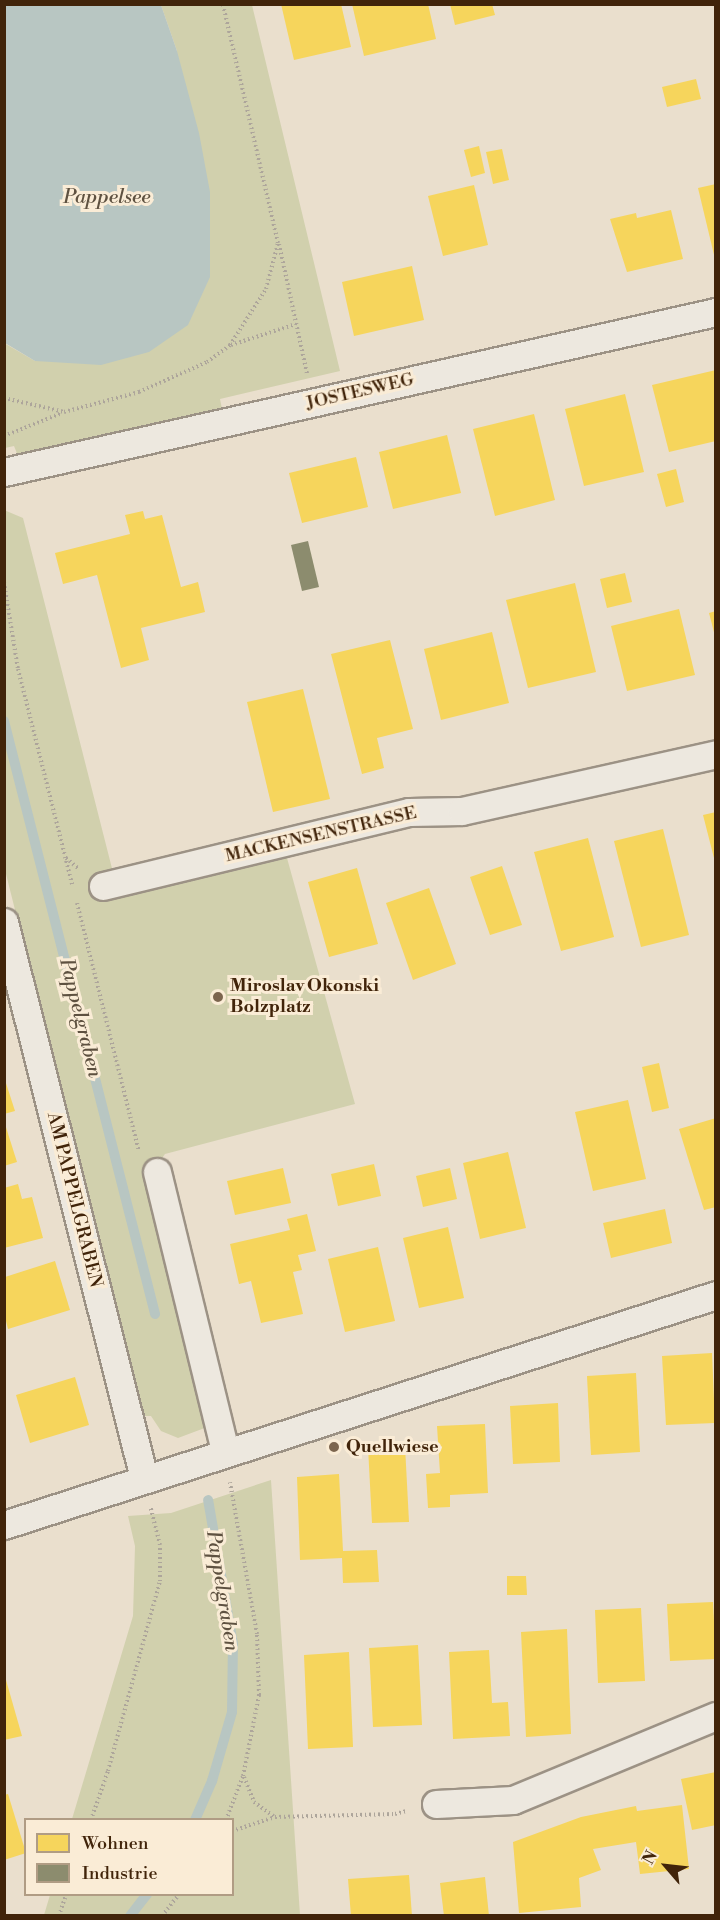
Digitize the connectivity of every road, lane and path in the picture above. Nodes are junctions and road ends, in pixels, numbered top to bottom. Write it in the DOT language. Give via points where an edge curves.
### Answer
graph roads {
  1 [pos="223,4"];
  2 [pos="278,243"];
  3 [pos="716,312"];
  4 [pos="296,324"];
  5 [pos="230,345"];
  6 [pos="4,398"];
  7 [pos="313,403"];
  8 [pos="64,412"];
  9 [pos="4,435"];
  10 [pos="4,472"];
  11 [pos="4,582"];
  12 [pos="716,754"];
  13 [pos="103,886"];
  14 [pos="74,890"];
  15 [pos="76,901"];
  16 [pos="4,922"];
  17 [pos="157,1172"];
  18 [pos="716,1295"];
  19 [pos="225,1452"];
  20 [pos="144,1478"];
  21 [pos="4,1525"];
  22 [pos="716,1716"];
  23 [pos="243,1776"];
  24 [pos="436,1804"];
  25 [pos="275,1817"];
  26 [pos="92,1818"];
  27 [pos="227,1818"];
  28 [pos="234,1830"];
  29 [pos="65,1896"];
  30 [pos="177,1896"];
  31 [pos="59,1916"];
  32 [pos="162,1916"];
  1 -- 2 [label="path"];
  2 -- 4 [label="path"];
  2 -- 5 [label="path" via="266,289"];
  3 -- 7 [label="street, JOSTESWEG"];
  4 -- 5 [label="path"];
  4 -- 7 [label="path"];
  5 -- 8 [label="path" via="207,362 139,392"];
  6 -- 8 [label="path"];
  7 -- 10 [label="street, JOSTESWEG"];
  8 -- 9 [label="path"];
  11 -- 14 [label="path" via="18,669"];
  12 -- 13 [label="street, MACKENSENSTRASSE" via="462,811 409,812"];
  15 -- 17 [label="path" via="136,1148"];
  16 -- 20 [label="street, AM PAPPELGRABEN"];
  17 -- 19 [label="street"];
  18 -- 19 [label="street"];
  19 -- 20 [label="street"];
  19 -- 23 [label="path" via="257,1634 259,1695"];
  20 -- 21 [label="street"];
  20 -- 26 [label="path" via="160,1545 160,1581"];
  22 -- 24 [label="street" via="513,1800"];
  23 -- 25 [label="path" via="254,1802"];
  23 -- 27 [label="path"];
  24 -- 25 [label="path" via="395,1814"];
  25 -- 28 [label="path"];
  29 -- 31 [label="path"];
  30 -- 32 [label="path"];
}
